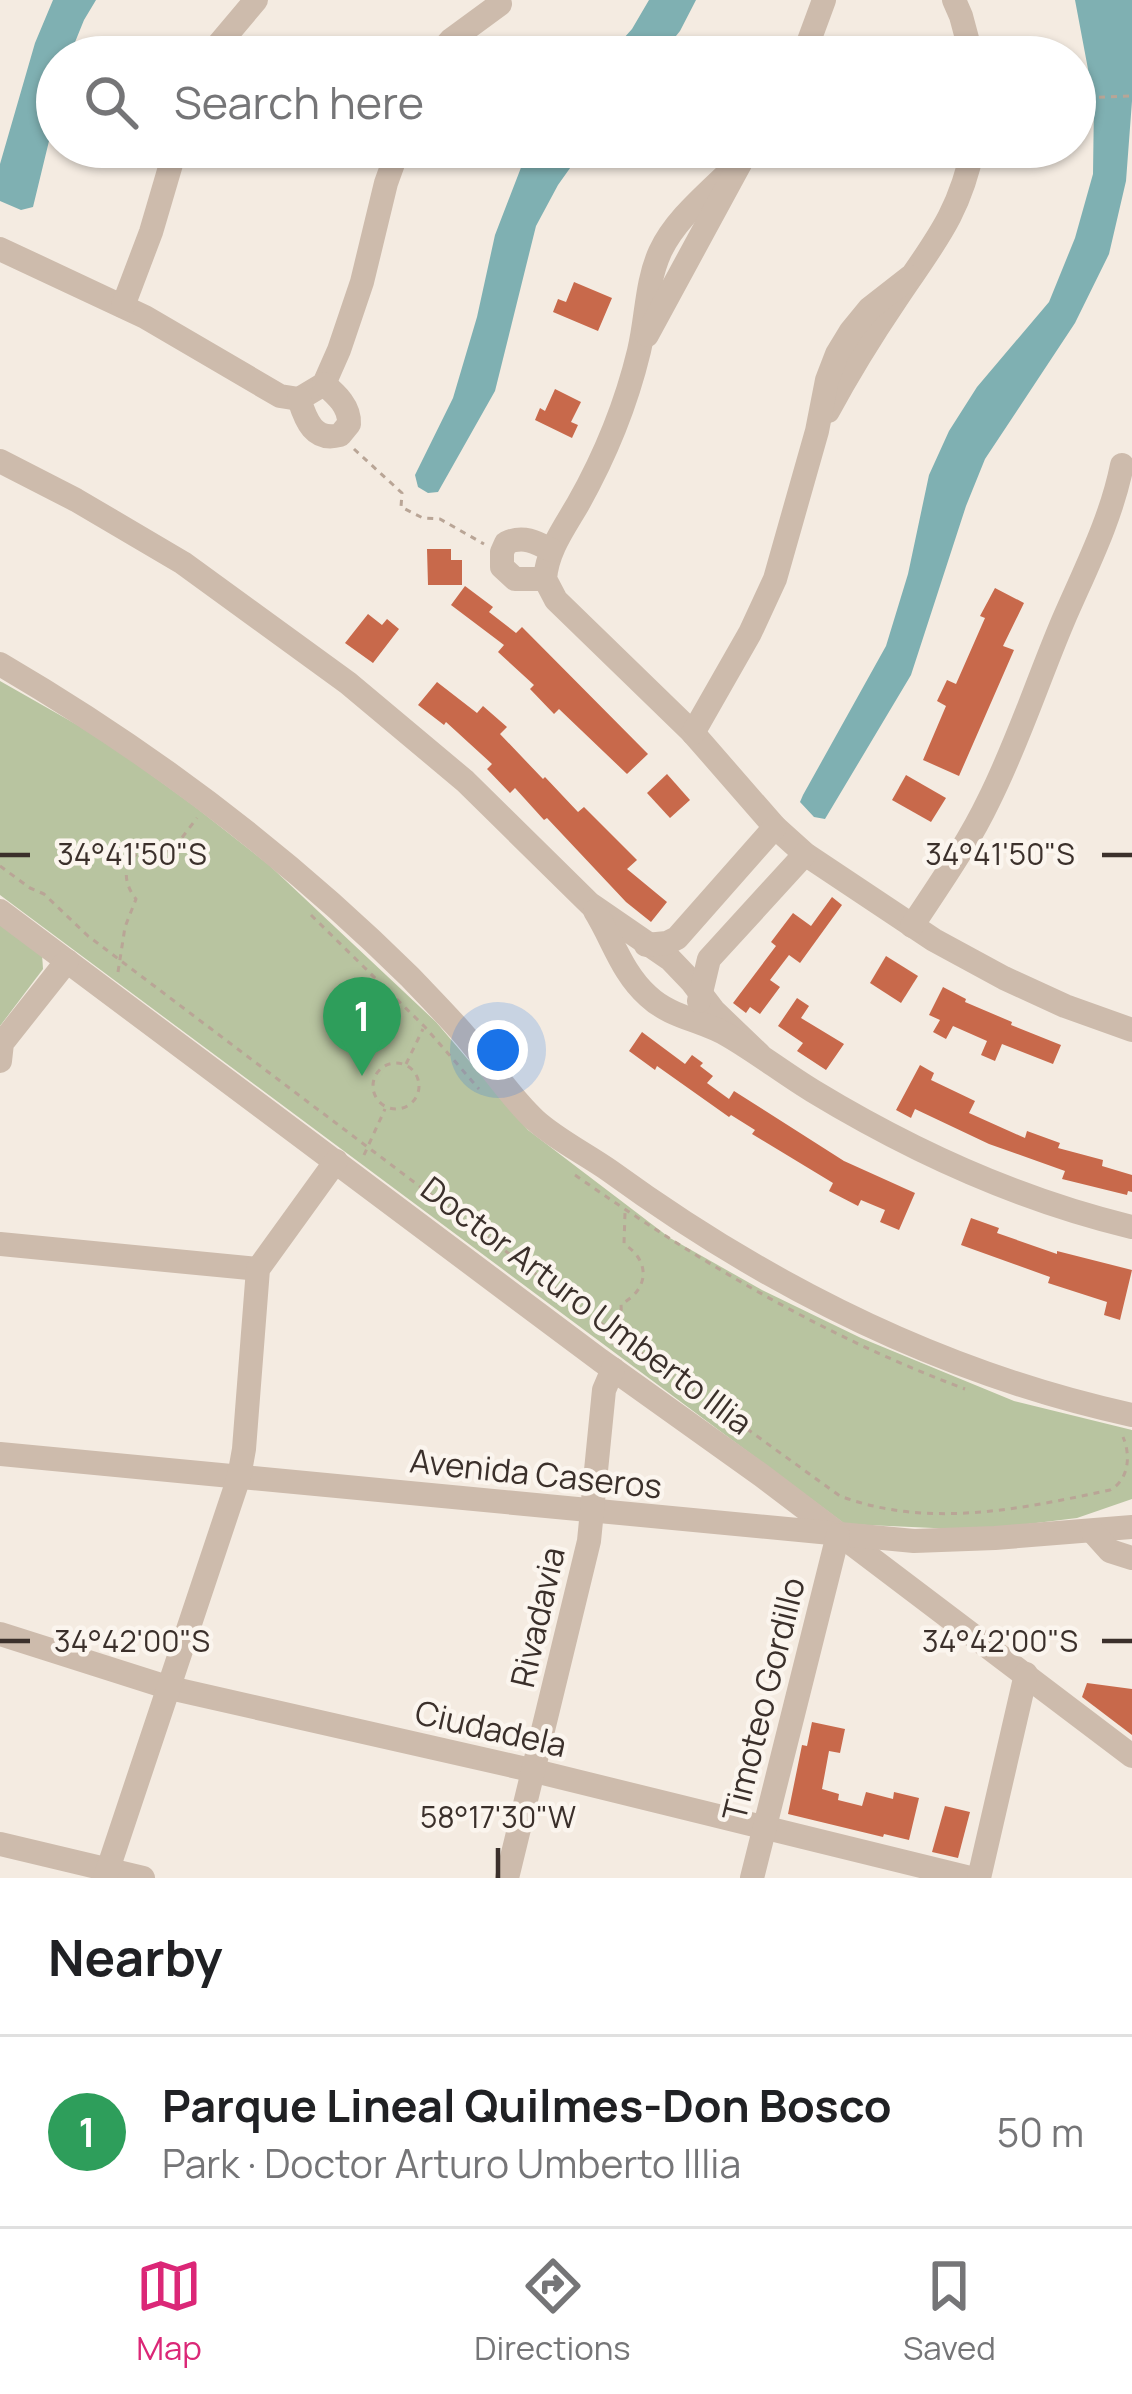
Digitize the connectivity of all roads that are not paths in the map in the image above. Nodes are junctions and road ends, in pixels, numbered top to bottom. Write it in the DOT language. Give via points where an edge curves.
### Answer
graph roads {
  1 [pos="238,0"];
  2 [pos="256,0"];
  3 [pos="824,0"];
  4 [pos="954,0"];
  5 [pos="501,2"];
  6 [pos="219,36"];
  7 [pos="226,36"];
  8 [pos="456,36"];
  9 [pos="474,36"];
  10 [pos="811,36"];
  11 [pos="966,36"];
  12 [pos="170,168"];
  13 [pos="391,168"];
  14 [pos="737,168"];
  15 [pos="969,168"];
  16 [pos="2,256"];
  17 [pos="123,306"];
  18 [pos="324,385"];
  19 [pos="299,400"];
  20 [pos="1127,458"];
  21 [pos="0,461"];
  22 [pos="551,550"];
  23 [pos="544,579"];
  24 [pos="0,664"];
  25 [pos="693,733"];
  26 [pos="775,827"];
  27 [pos="806,854"];
  28 [pos="590,904"];
  29 [pos="0,911"];
  30 [pos="912,926"];
  31 [pos="650,944"];
  32 [pos="67,961"];
  33 [pos="622,965"];
  34 [pos="702,994"];
  35 [pos="679,1016"];
  36 [pos="1132,1030"];
  37 [pos="1,1049"];
  38 [pos="759,1054"];
  39 [pos="345,1167"];
  40 [pos="1132,1227"];
  41 [pos="0,1244"];
  42 [pos="258,1269"];
  43 [pos="607,1364"];
  44 [pos="1132,1415"];
  45 [pos="0,1454"];
  46 [pos="239,1477"];
  47 [pos="1132,1510"];
  48 [pos="593,1512"];
  49 [pos="1132,1527"];
  50 [pos="1065,1531"];
  51 [pos="1092,1531"];
  52 [pos="838,1535"];
  53 [pos="1132,1558"];
  54 [pos="0,1634"];
  55 [pos="1026,1674"];
  56 [pos="170,1688"];
  57 [pos="1132,1756"];
  58 [pos="535,1772"];
  59 [pos="764,1828"];
  60 [pos="0,1844"];
  61 [pos="107,1874"];
  62 [pos="142,1878"];
  63 [pos="506,1878"];
  64 [pos="752,1878"];
  65 [pos="974,1878"];
  1 -- 6 [label="street"];
  2 -- 7 [label="street"];
  3 -- 10 [label="street"];
  4 -- 11 [label="street"];
  5 -- 8 [label="street"];
  5 -- 9 [label="street"];
  12 -- 17 [label="street"];
  13 -- 18 [label="street"];
  14 -- 22 [label="street" via="640,348 608,445"];
  15 -- 25 [label="street" via="948,223 910,278 868,309 831,367 767,598"];
  16 -- 17 [label="street"];
  17 -- 19 [label="street"];
  18 -- 19 [label="street"];
  18 -- 19 [label="street" via="346,408 349,424 340,435 316,432"];
  20 -- 30 [label="street" via="1078,544 1065,617 994,792"];
  21 -- 28 [label="street" via="125,527 296,643 465,781"];
  22 -- 23 [label="street"];
  22 -- 23 [label="street" via="520,539 502,552 502,567 515,579"];
  23 -- 25 [label="street"];
  24 -- 44 [label="street" via="210,802 444,1012 539,1124 678,1221 762,1272 943,1360"];
  25 -- 26 [label="street"];
  26 -- 27 [label="street"];
  26 -- 31 [label="street" via="676,938"];
  27 -- 30 [label="street"];
  27 -- 34 [label="street" via="718,948"];
  28 -- 31 [label="street"];
  28 -- 33 [label="street"];
  29 -- 32 [label="street, Doctor Arturo Umberto Illia"];
  30 -- 36 [label="street" via="1004,978"];
  31 -- 33 [label="street"];
  31 -- 34 [label="street"];
  32 -- 37 [label="street"];
  32 -- 39 [label="street, Doctor Arturo Umberto Illia"];
  33 -- 35 [label="street" via="648,997"];
  34 -- 35 [label="street"];
  34 -- 38 [label="street"];
  35 -- 38 [label="street"];
  38 -- 40 [label="street" via="935,1157 1032,1198"];
  39 -- 42 [label="street"];
  39 -- 43 [label="street, Doctor Arturo Umberto Illia"];
  41 -- 42 [label="street"];
  42 -- 46 [label="street"];
  43 -- 48 [label="street, Rivadavia"];
  43 -- 52 [label="street, Doctor Arturo Umberto Illia"];
  45 -- 46 [label="street, Avenida Caseros"];
  46 -- 48 [label="street, Avenida Caseros"];
  46 -- 56 [label="street"];
  47 -- 50 [label="street, Avenida Caseros"];
  48 -- 52 [label="street, Avenida Caseros"];
  48 -- 58 [label="street, Rivadavia"];
  49 -- 51 [label="street, Avenida Caseros"];
  50 -- 51 [label="street, Avenida Caseros"];
  50 -- 52 [label="street, Avenida Caseros" via="930,1541"];
  51 -- 53 [label="street" via="1110,1551"];
  52 -- 55 [label="street, Doctor Arturo Umberto Illia"];
  52 -- 59 [label="street, Timoteo Gordillo"];
  54 -- 56 [label="street, Ciudadela"];
  55 -- 57 [label="street, Doctor Arturo Umberto Illia"];
  55 -- 65 [label="street"];
  56 -- 58 [label="street, Ciudadela"];
  56 -- 61 [label="street"];
  58 -- 59 [label="street, Ciudadela"];
  58 -- 63 [label="street, Rivadavia"];
  59 -- 64 [label="street, Timoteo Gordillo"];
  59 -- 65 [label="street, Ciudadela"];
  60 -- 61 [label="street"];
  61 -- 62 [label="street"];
}
